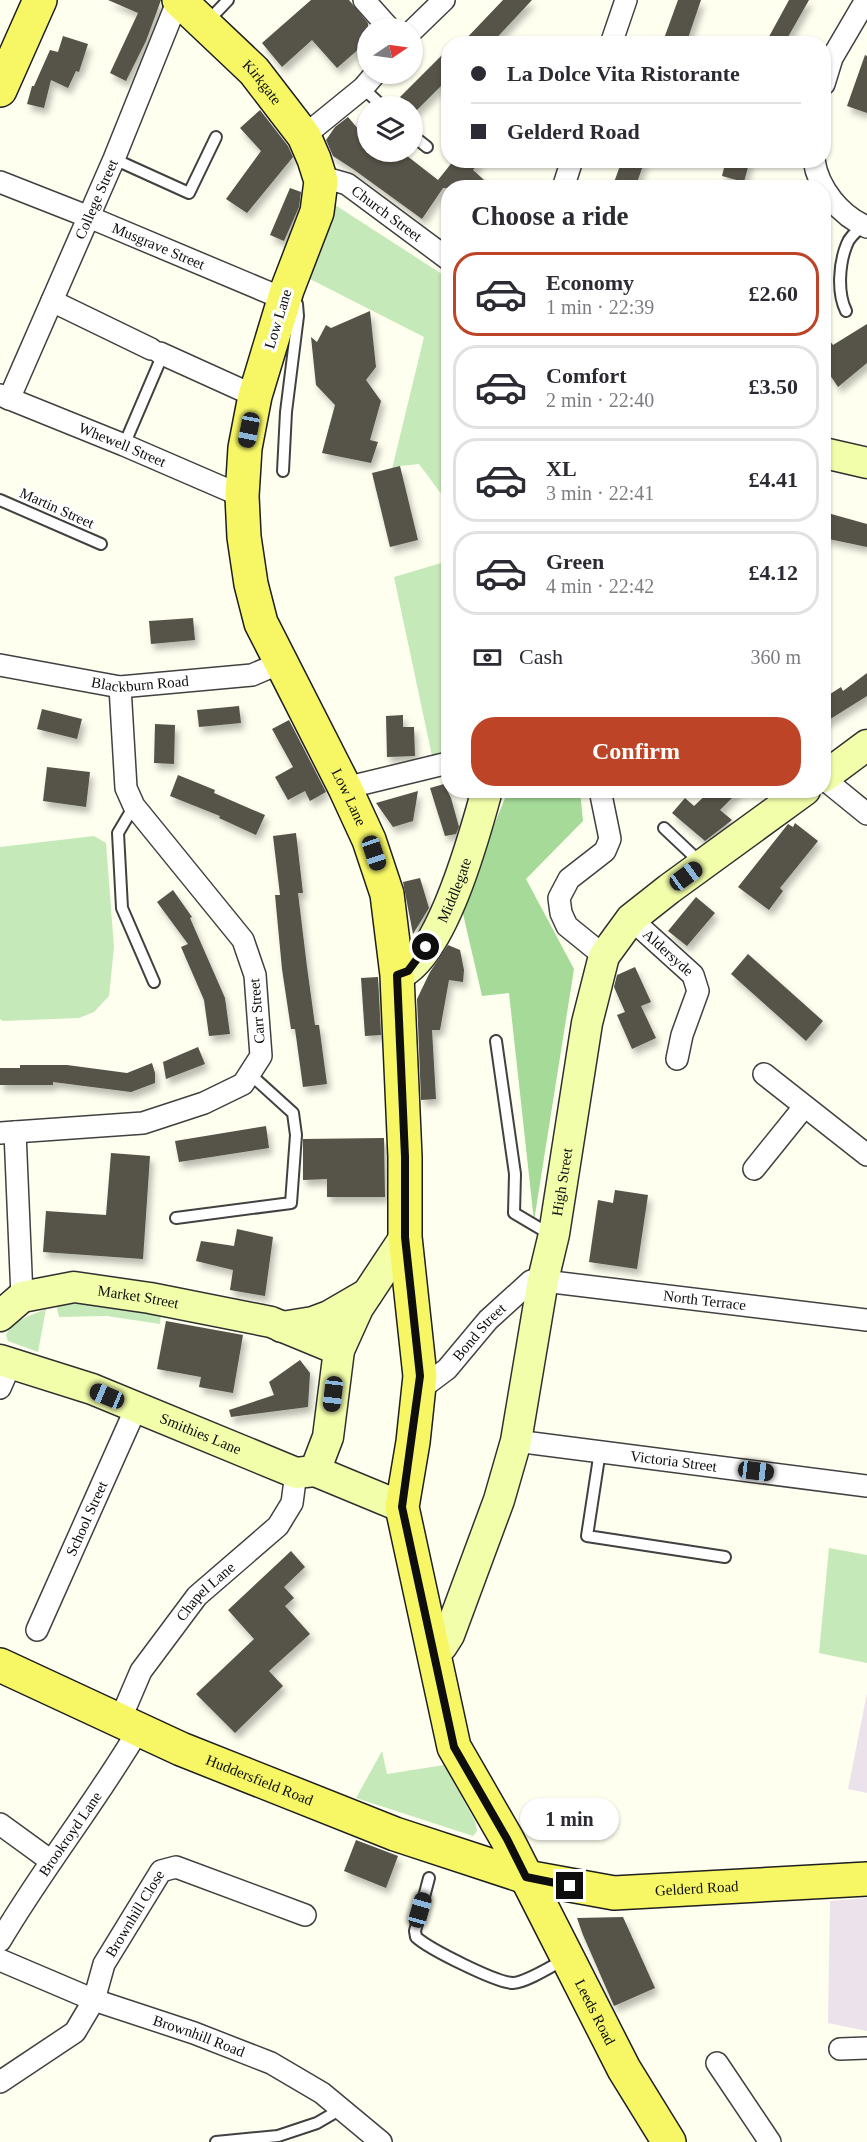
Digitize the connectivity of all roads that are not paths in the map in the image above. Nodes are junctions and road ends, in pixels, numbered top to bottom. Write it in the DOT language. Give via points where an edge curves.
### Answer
graph roads {
  1 [pos="40,0"];
  2 [pos="179,0"];
  3 [pos="228,0"];
  4 [pos="364,0"];
  5 [pos="444,0"];
  6 [pos="626,0"];
  7 [pos="866,0"];
  8 [pos="380,18"];
  9 [pos="423,20"];
  10 [pos="205,24"];
  11 [pos="614,36"];
  12 [pos="831,61"];
  13 [pos="365,84"];
  14 [pos="0,90"];
  15 [pos="304,136"];
  16 [pos="216,137"];
  17 [pos="423,144"];
  18 [pos="427,147"];
  19 [pos="114,159"];
  20 [pos="321,181"];
  21 [pos="0,182"];
  22 [pos="831,198"];
  23 [pos="89,217"];
  24 [pos="865,227"];
  25 [pos="441,254"];
  26 [pos="286,295"];
  27 [pos="52,301"];
  28 [pos="846,311"];
  29 [pos="158,352"];
  30 [pos="255,396"];
  31 [pos="5,397"];
  32 [pos="124,445"];
  33 [pos="831,455"];
  34 [pos="867,463"];
  35 [pos="284,471"];
  36 [pos="242,496"];
  37 [pos="0,500"];
  38 [pos="101,544"];
  39 [pos="280,663"];
  40 [pos="0,665"];
  41 [pos="120,687"];
  42 [pos="867,745"];
  43 [pos="441,765"];
  44 [pos="831,773"];
  45 [pos="831,784"];
  46 [pos="345,788"];
  47 [pos="485,798"];
  48 [pos="602,798"];
  49 [pos="794,798"];
  50 [pos="134,806"];
  51 [pos="867,814"];
  52 [pos="664,828"];
  53 [pos="703,864"];
  54 [pos="630,919"];
  55 [pos="604,956"];
  56 [pos="397,975"];
  57 [pos="154,982"];
  58 [pos="496,1041"];
  59 [pos="677,1059"];
  60 [pos="250,1074"];
  61 [pos="764,1074"];
  62 [pos="804,1107"];
  63 [pos="8,1132"];
  64 [pos="867,1155"];
  65 [pos="754,1169"];
  66 [pos="176,1218"];
  67 [pos="554,1234"];
  68 [pos="405,1237"];
  69 [pos="543,1280"];
  70 [pos="367,1294"];
  71 [pos="11,1307"];
  72 [pos="867,1320"];
  73 [pos="282,1326"];
  74 [pos="339,1350"];
  75 [pos="4,1371"];
  76 [pos="419,1389"];
  77 [pos="136,1408"];
  78 [pos="516,1441"];
  79 [pos="600,1451"];
  80 [pos="305,1472"];
  81 [pos="867,1486"];
  82 [pos="402,1507"];
  83 [pos="725,1557"];
  84 [pos="37,1630"];
  85 [pos="432,1649"];
  86 [pos="0,1665"];
  87 [pos="129,1725"];
  88 [pos="0,1824"];
  89 [pos="51,1861"];
  90 [pos="526,1877"];
  91 [pos="429,1878"];
  92 [pos="867,1879"];
  93 [pos="305,1914"];
  94 [pos="0,1941"];
  95 [pos="568,1958"];
  96 [pos="0,1960"];
  97 [pos="93,2000"];
  98 [pos="867,2048"];
  99 [pos="840,2049"];
  100 [pos="717,2063"];
  101 [pos="0,2082"];
  102 [pos="341,2109"];
  103 [pos="216,2142"];
  104 [pos="381,2142"];
  105 [pos="669,2142"];
  106 [pos="770,2142"];
  1 -- 14 [label="main road"];
  2 -- 10 [label="main road, Kirkgate"];
  2 -- 19 [label="street, College Street"];
  3 -- 10 [label="lane"];
  4 -- 8 [label="street"];
  5 -- 9 [label="street"];
  6 -- 11 [label="street"];
  7 -- 12 [label="street"];
  10 -- 15 [label="main road, Kirkgate" via="255,71"];
  13 -- 15 [label="street"];
  15 -- 20 [label="main road, Kirkgate"];
  16 -- 19 [label="lane" via="189,193"];
  17 -- 18 [label="lane"];
  19 -- 23 [label="street, College Street"];
  20 -- 25 [label="street, Church Street" via="346,184"];
  20 -- 26 [label="main road, Low Lane" via="317,212"];
  21 -- 23 [label="street, Musgrave Street"];
  22 -- 24 [label="street"];
  23 -- 26 [label="street, Musgrave Street"];
  23 -- 27 [label="street, College Street"];
  24 -- 28 [label="lane" via="851,237 844,253 841,297"];
  26 -- 30 [label="main road, Low Lane"];
  26 -- 35 [label="lane" via="297,304 298,316 286,412"];
  27 -- 29 [label="street"];
  27 -- 31 [label="street, College Street"];
  29 -- 30 [label="street"];
  29 -- 32 [label="lane"];
  30 -- 36 [label="main road, Low Lane" via="245,448"];
  31 -- 32 [label="street, Whewell Street"];
  32 -- 36 [label="street, Whewell Street"];
  33 -- 34 [label="street"];
  36 -- 39 [label="main road, Low Lane" via="251,584 261,623"];
  37 -- 38 [label="lane, Martin Street"];
  39 -- 41 [label="street, Blackburn Road" via="252,675"];
  39 -- 46 [label="main road, Low Lane"];
  40 -- 41 [label="street, Blackburn Road"];
  41 -- 50 [label="street, Carr Street" via="126,788"];
  42 -- 44 [label="street"];
  43 -- 46 [label="street"];
  45 -- 51 [label="street"];
  46 -- 56 [label="main road, Low Lane" via="369,840 387,894"];
  47 -- 56 [label="street, Middlegate" via="462,873 438,930 408,971"];
  48 -- 55 [label="street" via="610,839 605,851 569,879 559,898 567,926"];
  49 -- 53 [label="street, High Street"];
  50 -- 57 [label="lane" via="118,833 122,908"];
  50 -- 60 [label="street, Carr Street" via="243,940 255,975 261,1056"];
  52 -- 53 [label="lane"];
  53 -- 54 [label="street, High Street"];
  54 -- 55 [label="street, High Street"];
  54 -- 59 [label="street, Aldersyde" via="693,975 698,991"];
  55 -- 67 [label="street, High Street" via="587,1023"];
  56 -- 68 [label="main road, Low Lane"];
  58 -- 67 [label="lane" via="515,1174 514,1214"];
  60 -- 63 [label="street" via="243,1084 204,1103 142,1123"];
  60 -- 66 [label="lane" via="293,1113 296,1135 291,1203"];
  61 -- 62 [label="street"];
  62 -- 64 [label="street"];
  62 -- 65 [label="street"];
  63 -- 71 [label="street"];
  67 -- 69 [label="street, High Street"];
  68 -- 70 [label="street, Chapel Lane"];
  68 -- 76 [label="main road, Low Lane"];
  69 -- 72 [label="street, North Terrace"];
  69 -- 76 [label="street, Bond Street" via="531,1281 496,1312 447,1369"];
  69 -- 78 [label="street, High Street"];
  70 -- 73 [label="street, Market Street" via="330,1316"];
  70 -- 74 [label="street, Chapel Lane"];
  71 -- 73 [label="street, Market Street" via="74,1287 150,1298"];
  73 -- 74 [label="street, Market Street"];
  74 -- 80 [label="street, Chapel Lane" via="328,1437"];
  75 -- 77 [label="street, Smithies Lane" via="92,1389"];
  76 -- 82 [label="main road, Low Lane"];
  77 -- 80 [label="street, Smithies Lane"];
  77 -- 84 [label="street, School Street"];
  78 -- 79 [label="street, Victoria Street"];
  78 -- 85 [label="street, High Street" via="499,1500 449,1635 442,1646"];
  79 -- 81 [label="street, Victoria Street"];
  79 -- 83 [label="lane" via="587,1536"];
  80 -- 82 [label="street, Smithies Lane"];
  80 -- 87 [label="street, Chapel Lane" via="278,1526 197,1596 141,1671"];
  82 -- 85 [label="main road, Leeds Road"];
  85 -- 90 [label="main road, Leeds Road" via="454,1747"];
  86 -- 87 [label="main road, Huddersfield Road"];
  87 -- 89 [label="street, Brookroyd Lane" via="114,1772"];
  87 -- 90 [label="main road, Huddersfield Road" via="395,1834"];
  88 -- 89 [label="street"];
  89 -- 94 [label="street, Brookroyd Lane"];
  90 -- 92 [label="main road, Gelderd Road" via="614,1893"];
  90 -- 95 [label="main road, Leeds Road"];
  91 -- 95 [label="lane" via="415,1931 416,1937 428,1946 513,1983"];
  93 -- 97 [label="street, Brownhill Close" via="176,1867 161,1871 104,1964"];
  95 -- 105 [label="main road, Leeds Road" via="624,2069"];
  96 -- 97 [label="street, Brownhill Road"];
  97 -- 101 [label="street, Brownhill Close" via="75,2032"];
  97 -- 102 [label="street, Brownhill Road" via="271,2063"];
  98 -- 99 [label="street"];
  100 -- 106 [label="street"];
  102 -- 103 [label="lane" via="317,2123 278,2136"];
  102 -- 104 [label="street, Brownhill Road"];
}
